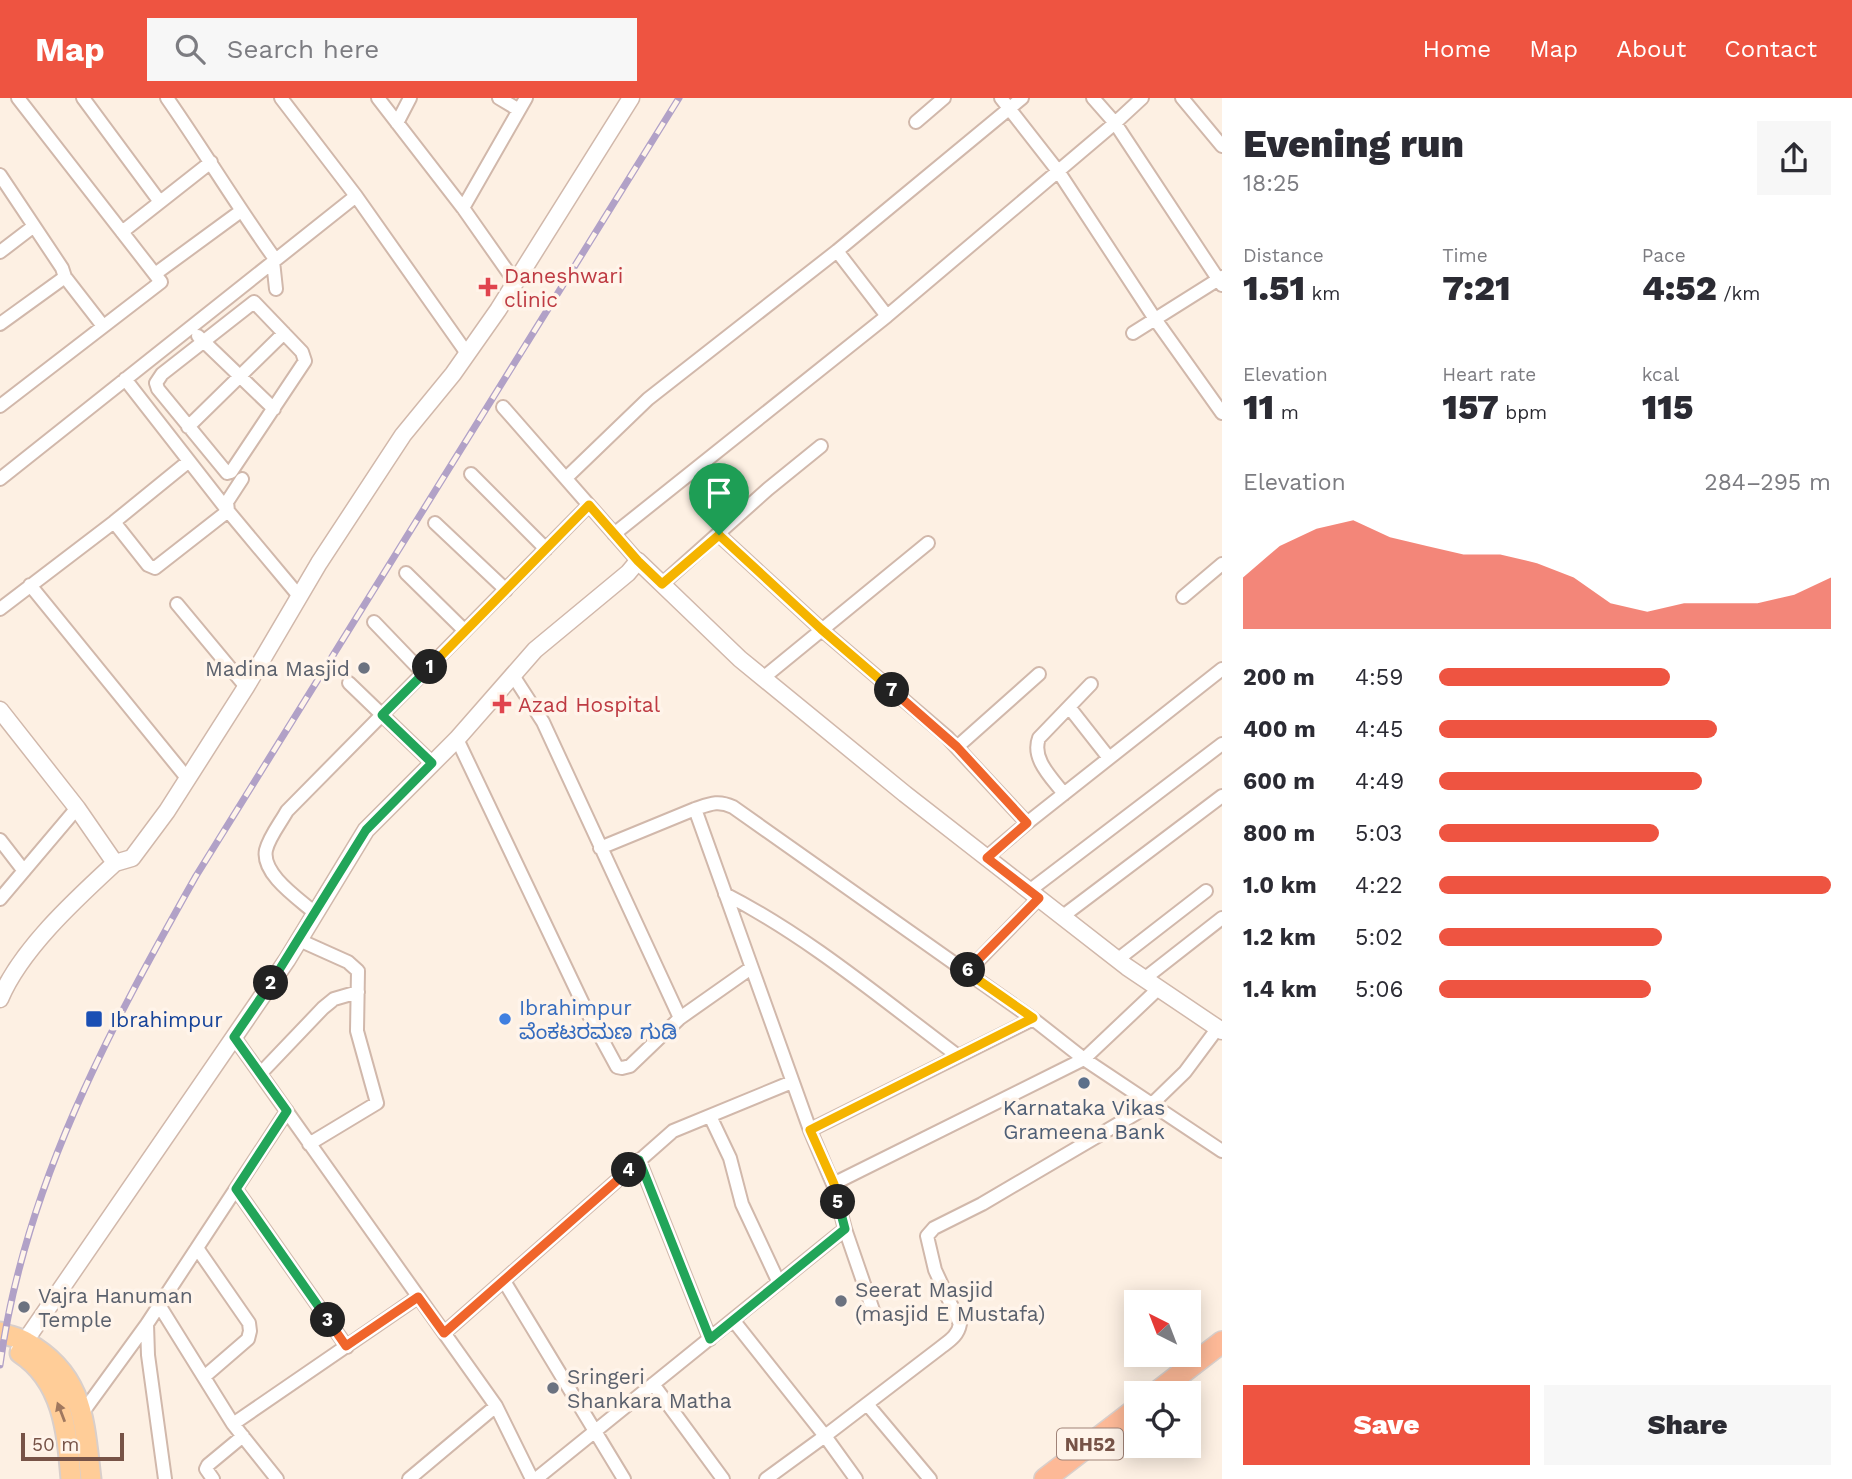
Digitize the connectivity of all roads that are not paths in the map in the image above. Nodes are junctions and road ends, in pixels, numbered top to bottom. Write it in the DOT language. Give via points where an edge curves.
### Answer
graph roads {
  1 [pos="18,98"];
  2 [pos="83,98"];
  3 [pos="167,98"];
  4 [pos="281,98"];
  5 [pos="378,98"];
  6 [pos="410,98"];
  7 [pos="499,98"];
  8 [pos="631,98"];
  9 [pos="944,98"];
  10 [pos="1001,98"];
  11 [pos="1022,98"];
  12 [pos="1093,98"];
  13 [pos="1142,98"];
  14 [pos="1182,98"];
  15 [pos="523,104"];
  16 [pos="1009,110"];
  17 [pos="916,122"];
  18 [pos="397,123"];
  19 [pos="1115,123"];
  20 [pos="1222,146"];
  21 [pos="211,162"];
  22 [pos="1058,171"];
  23 [pos="0,175"];
  24 [pos="356,196"];
  25 [pos="160,202"];
  26 [pos="463,208"];
  27 [pos="241,211"];
  28 [pos="34,226"];
  29 [pos="122,232"];
  30 [pos="837,251"];
  31 [pos="0,252"];
  32 [pos="275,259"];
  33 [pos="155,274"];
  34 [pos="65,277"];
  35 [pos="1221,281"];
  36 [pos="515,282"];
  37 [pos="276,289"];
  38 [pos="887,316"];
  39 [pos="1155,319"];
  40 [pos="0,324"];
  41 [pos="103,326"];
  42 [pos="190,328"];
  43 [pos="284,333"];
  44 [pos="1133,333"];
  45 [pos="203,341"];
  46 [pos="466,352"];
  47 [pos="241,377"];
  48 [pos="125,379"];
  49 [pos="0,406"];
  50 [pos="503,407"];
  51 [pos="274,409"];
  52 [pos="1222,413"];
  53 [pos="188,427"];
  54 [pos="821,446"];
  55 [pos="189,461"];
  56 [pos="471,474"];
  57 [pos="0,478"];
  58 [pos="566,478"];
  59 [pos="242,479"];
  60 [pos="589,505"];
  61 [pos="228,511"];
  62 [pos="114,522"];
  63 [pos="435,523"];
  64 [pos="614,534"];
  65 [pos="719,535"];
  66 [pos="928,543"];
  67 [pos="546,549"];
  68 [pos="638,561"];
  69 [pos="1222,565"];
  70 [pos="406,573"];
  71 [pos="662,584"];
  72 [pos="30,585"];
  73 [pos="506,590"];
  74 [pos="299,596"];
  75 [pos="1183,597"];
  76 [pos="177,604"];
  77 [pos="0,609"];
  78 [pos="374,622"];
  79 [pos="821,629"];
  80 [pos="465,631"];
  81 [pos="1222,669"];
  82 [pos="423,673"];
  83 [pos="512,674"];
  84 [pos="1039,674"];
  85 [pos="763,678"];
  86 [pos="349,683"];
  87 [pos="1091,684"];
  88 [pos="246,687"];
  89 [pos="1069,707"];
  90 [pos="0,710"];
  91 [pos="382,715"];
  92 [pos="457,739"];
  93 [pos="1222,745"];
  94 [pos="957,747"];
  95 [pos="1109,758"];
  96 [pos="432,763"];
  97 [pos="187,778"];
  98 [pos="1064,794"];
  99 [pos="1222,796"];
  100 [pos="77,808"];
  101 [pos="695,809"];
  102 [pos="1027,823"];
  103 [pos="0,840"];
  104 [pos="600,848"];
  105 [pos="987,858"];
  106 [pos="116,863"];
  107 [pos="24,871"];
  108 [pos="1206,891"];
  109 [pos="725,894"];
  110 [pos="1034,895"];
  111 [pos="0,899"];
  112 [pos="315,914"];
  113 [pos="1063,916"];
  114 [pos="1222,918"];
  115 [pos="299,940"];
  116 [pos="1117,960"];
  117 [pos="751,968"];
  118 [pos="967,972"];
  119 [pos="1144,979"];
  120 [pos="1158,989"];
  121 [pos="358,992"];
  122 [pos="0,999"];
  123 [pos="680,1018"];
  124 [pos="1033,1018"];
  125 [pos="1220,1030"];
  126 [pos="234,1037"];
  127 [pos="958,1056"];
  128 [pos="1084,1059"];
  129 [pos="260,1074"];
  130 [pos="792,1083"];
  131 [pos="1153,1104"];
  132 [pos="287,1111"];
  133 [pos="710,1116"];
  134 [pos="810,1130"];
  135 [pos="309,1143"];
  136 [pos="1222,1152"];
  137 [pos="639,1160"];
  138 [pos="834,1184"];
  139 [pos="236,1189"];
  140 [pos="845,1229"];
  141 [pos="197,1248"];
  142 [pos="503,1280"];
  143 [pos="779,1283"];
  144 [pos="418,1297"];
  145 [pos="159,1305"];
  146 [pos="875,1316"];
  147 [pos="733,1320"];
  148 [pos="147,1324"];
  149 [pos="0,1332"];
  150 [pos="444,1333"];
  151 [pos="710,1339"];
  152 [pos="1222,1342"];
  153 [pos="14,1346"];
  154 [pos="346,1346"];
  155 [pos="204,1377"];
  156 [pos="1172,1381"];
  157 [pos="653,1384"];
  158 [pos="867,1404"];
  159 [pos="496,1406"];
  160 [pos="83,1412"];
  161 [pos="1124,1418"];
  162 [pos="233,1424"];
  163 [pos="596,1431"];
  164 [pos="243,1436"];
  165 [pos="825,1436"];
  166 [pos="273,1478"];
  167 [pos="72,1479"];
  168 [pos="91,1479"];
  169 [pos="164,1479"];
  170 [pos="213,1479"];
  171 [pos="409,1479"];
  172 [pos="534,1479"];
  173 [pos="624,1479"];
  174 [pos="723,1479"];
  175 [pos="766,1479"];
  176 [pos="856,1479"];
  177 [pos="930,1479"];
  178 [pos="1045,1479"];
  1 -- 29 [label="street"];
  2 -- 25 [label="street"];
  3 -- 21 [label="street"];
  4 -- 24 [label="street"];
  5 -- 18 [label="street"];
  6 -- 18 [label="street"];
  7 -- 15 [label="street"];
  8 -- 36 [label="street"];
  9 -- 17 [label="street"];
  10 -- 16 [label="street"];
  11 -- 16 [label="street"];
  12 -- 19 [label="street"];
  13 -- 19 [label="street"];
  14 -- 20 [label="street"];
  15 -- 26 [label="street"];
  16 -- 22 [label="street"];
  16 -- 30 [label="street"];
  18 -- 26 [label="street"];
  19 -- 22 [label="street"];
  19 -- 35 [label="street"];
  21 -- 25 [label="street"];
  21 -- 27 [label="street"];
  22 -- 38 [label="street"];
  22 -- 39 [label="street"];
  23 -- 28 [label="street"];
  24 -- 32 [label="street"];
  24 -- 46 [label="street"];
  25 -- 29 [label="street"];
  26 -- 36 [label="street"];
  27 -- 32 [label="street"];
  27 -- 33 [label="street"];
  28 -- 31 [label="street"];
  28 -- 34 [label="street"];
  29 -- 33 [label="street"];
  30 -- 38 [label="street"];
  30 -- 58 [label="street" via="648,399"];
  32 -- 37 [label="street"];
  32 -- 42 [label="street"];
  33 -- 41 [label="street" via="161,282"];
  34 -- 40 [label="street"];
  34 -- 41 [label="street"];
  35 -- 39 [label="street"];
  36 -- 46 [label="street"];
  38 -- 64 [label="street"];
  39 -- 44 [label="street"];
  39 -- 52 [label="street"];
  41 -- 49 [label="street"];
  42 -- 45 [label="street"];
  42 -- 48 [label="street"];
  43 -- 45 [label="street" via="254,302"];
  43 -- 47 [label="street"];
  43 -- 51 [label="street" via="306,357"];
  45 -- 47 [label="street"];
  45 -- 53 [label="street" via="156,383"];
  46 -- 74 [label="street" via="403,435"];
  47 -- 51 [label="street"];
  47 -- 53 [label="street"];
  48 -- 55 [label="street"];
  48 -- 57 [label="street"];
  50 -- 58 [label="street"];
  51 -- 53 [label="street" via="231,472 223,470"];
  54 -- 65 [label="street"];
  55 -- 61 [label="street"];
  55 -- 62 [label="street"];
  56 -- 67 [label="street"];
  58 -- 60 [label="street"];
  59 -- 61 [label="street" via="227,502"];
  60 -- 64 [label="street"];
  60 -- 67 [label="street"];
  61 -- 62 [label="street" via="155,568"];
  61 -- 74 [label="street"];
  62 -- 72 [label="street"];
  63 -- 73 [label="street"];
  64 -- 68 [label="street"];
  65 -- 71 [label="street"];
  65 -- 79 [label="street"];
  66 -- 79 [label="street"];
  67 -- 73 [label="street"];
  68 -- 71 [label="street"];
  68 -- 83 [label="street"];
  69 -- 75 [label="street"];
  70 -- 80 [label="street"];
  71 -- 85 [label="street"];
  72 -- 77 [label="street"];
  72 -- 97 [label="street"];
  73 -- 80 [label="street"];
  74 -- 88 [label="street"];
  76 -- 88 [label="street"];
  78 -- 82 [label="street"];
  79 -- 85 [label="street"];
  79 -- 94 [label="street"];
  80 -- 82 [label="street"];
  81 -- 95 [label="street"];
  82 -- 91 [label="street"];
  83 -- 92 [label="street"];
  83 -- 104 [label="street" via="543,722"];
  84 -- 94 [label="street"];
  85 -- 105 [label="street"];
  86 -- 91 [label="street"];
  87 -- 89 [label="street"];
  88 -- 97 [label="street"];
  89 -- 95 [label="street"];
  89 -- 98 [label="street" via="1038,738 1036,749"];
  90 -- 100 [label="street"];
  91 -- 96 [label="street"];
  91 -- 112 [label="street" via="288,811 267,847 275,878"];
  92 -- 96 [label="street"];
  92 -- 123 [label="street" via="584,1008 617,1067 630,1066"];
  93 -- 110 [label="street"];
  94 -- 102 [label="street"];
  95 -- 98 [label="street"];
  96 -- 112 [label="street" via="366,830"];
  97 -- 106 [label="street" via="132,858"];
  98 -- 102 [label="street"];
  99 -- 113 [label="street"];
  100 -- 106 [label="street"];
  100 -- 107 [label="street"];
  101 -- 104 [label="street"];
  101 -- 109 [label="street"];
  101 -- 118 [label="street" via="714,802 733,807"];
  102 -- 105 [label="street"];
  103 -- 107 [label="street"];
  104 -- 123 [label="street"];
  105 -- 110 [label="street"];
  106 -- 122 [label="street" via="27,953"];
  107 -- 111 [label="street"];
  108 -- 116 [label="street"];
  109 -- 117 [label="street"];
  109 -- 127 [label="street" via="818,952"];
  110 -- 113 [label="street"];
  110 -- 118 [label="street"];
  112 -- 115 [label="street"];
  113 -- 116 [label="street"];
  114 -- 119 [label="street"];
  115 -- 121 [label="street" via="353,964 358,971"];
  115 -- 126 [label="street"];
  116 -- 119 [label="street"];
  117 -- 123 [label="street"];
  117 -- 130 [label="street"];
  118 -- 124 [label="street"];
  119 -- 120 [label="street"];
  120 -- 125 [label="street"];
  120 -- 128 [label="street"];
  121 -- 129 [label="street" via="334,999 323,1008"];
  121 -- 135 [label="street" via="358,1031 377,1103"];
  124 -- 127 [label="street"];
  124 -- 128 [label="street"];
  125 -- 131 [label="street"];
  126 -- 129 [label="street"];
  126 -- 153 [label="street"];
  127 -- 134 [label="street"];
  128 -- 131 [label="street"];
  128 -- 138 [label="street"];
  129 -- 132 [label="street"];
  130 -- 133 [label="street"];
  130 -- 134 [label="street"];
  131 -- 136 [label="street"];
  131 -- 158 [label="street" via="926,1236 959,1329"];
  132 -- 135 [label="street"];
  132 -- 139 [label="street"];
  133 -- 137 [label="street" via="673,1131"];
  133 -- 143 [label="street" via="730,1157 741,1204"];
  134 -- 138 [label="street"];
  135 -- 144 [label="street"];
  137 -- 142 [label="street"];
  137 -- 151 [label="street"];
  138 -- 140 [label="street"];
  139 -- 141 [label="street"];
  139 -- 154 [label="street"];
  140 -- 143 [label="street"];
  140 -- 146 [label="street"];
  141 -- 145 [label="street"];
  141 -- 155 [label="street" via="250,1331 248,1339"];
  142 -- 150 [label="street"];
  142 -- 163 [label="street"];
  143 -- 147 [label="street"];
  144 -- 150 [label="street"];
  144 -- 154 [label="street"];
  145 -- 148 [label="street"];
  145 -- 155 [label="street"];
  147 -- 151 [label="street"];
  147 -- 165 [label="street"];
  148 -- 160 [label="street"];
  148 -- 169 [label="street"];
  149 -- 153 [label="main road"];
  150 -- 159 [label="street"];
  151 -- 157 [label="street"];
  152 -- 156 [label="highway"];
  153 -- 160 [label="main road" via="48,1357 74,1389"];
  167 -- 153 [label="main road, one-way" via="65,1421 51,1385 40,1368"];
  154 -- 162 [label="street"];
  155 -- 162 [label="street"];
  157 -- 163 [label="street"];
  157 -- 174 [label="street"];
  158 -- 165 [label="street"];
  158 -- 177 [label="street"];
  159 -- 171 [label="street"];
  159 -- 172 [label="street"];
  160 -- 168 [label="main road"];
  161 -- 178 [label="highway, NH52"];
  162 -- 164 [label="street"];
  163 -- 172 [label="street"];
  163 -- 173 [label="street"];
  164 -- 166 [label="street"];
  164 -- 170 [label="street" via="208,1465"];
  165 -- 175 [label="street"];
  165 -- 176 [label="street"];
}
